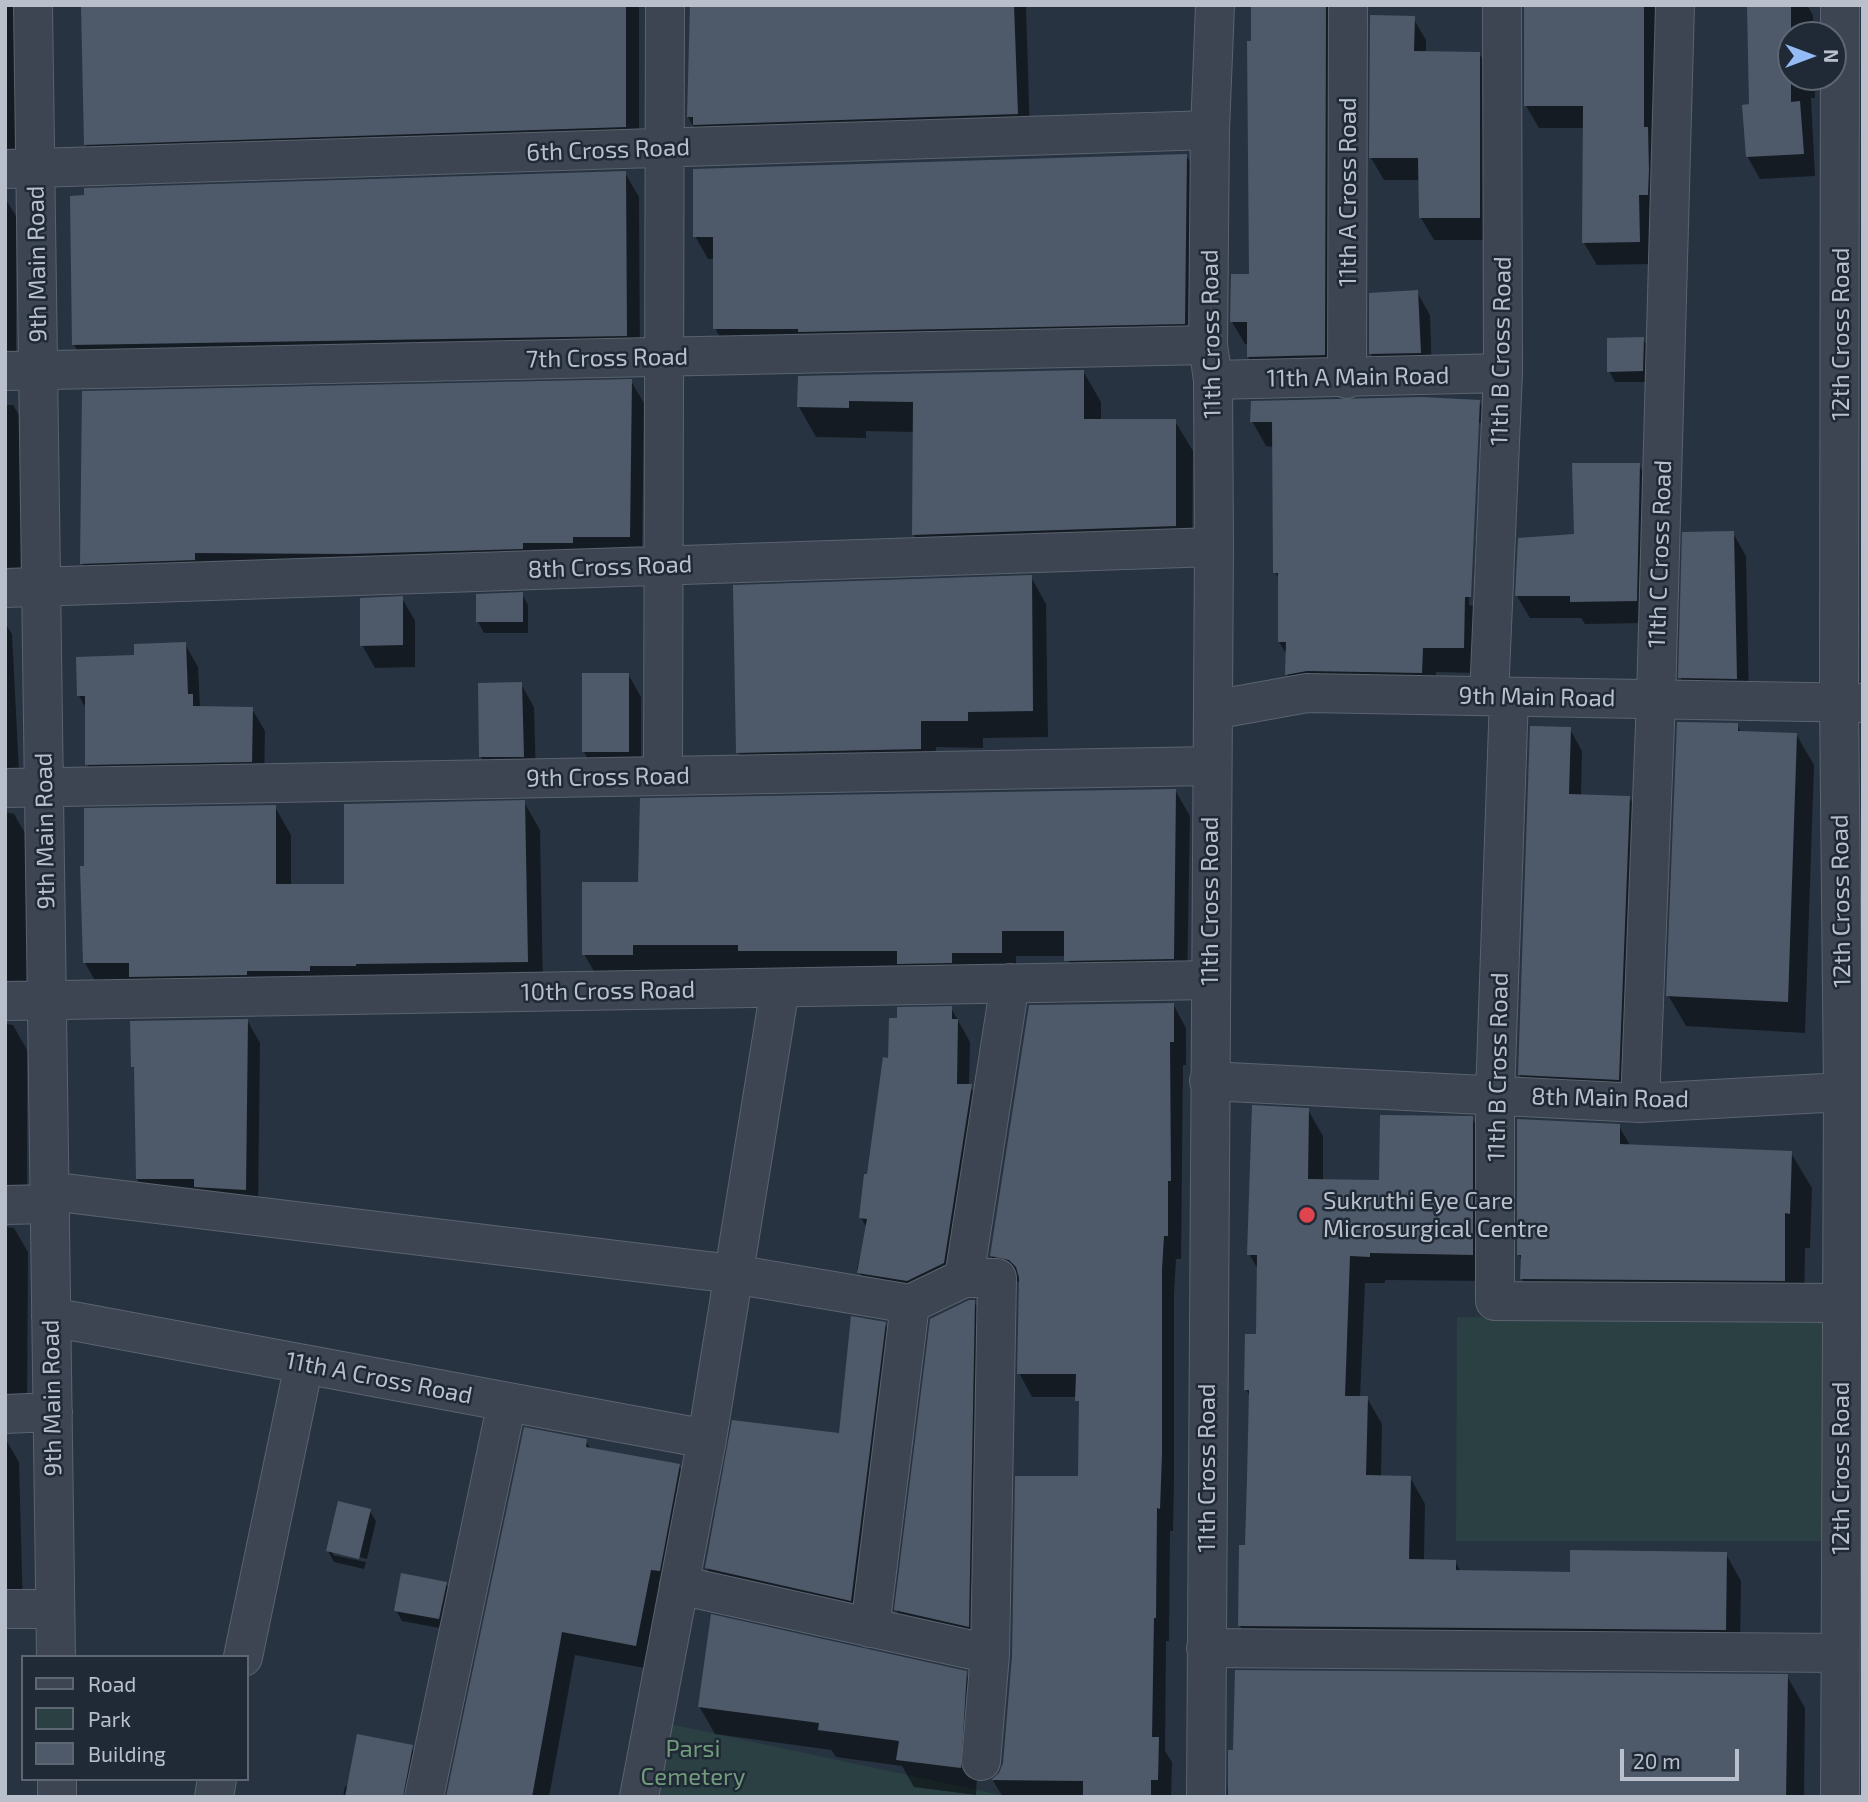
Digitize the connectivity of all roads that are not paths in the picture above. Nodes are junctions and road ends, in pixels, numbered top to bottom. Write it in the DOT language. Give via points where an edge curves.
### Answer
graph roads {
  1 [pos="33,5"];
  2 [pos="665,5"];
  3 [pos="1215,5"];
  4 [pos="1348,5"];
  5 [pos="1502,5"];
  6 [pos="1675,5"];
  7 [pos="1840,5"];
  8 [pos="1853,67"];
  9 [pos="1210,130"];
  10 [pos="665,148"];
  11 [pos="20,169"];
  12 [pos="665,356"];
  13 [pos="1211,362"];
  14 [pos="22,370"];
  15 [pos="1503,373"];
  16 [pos="1347,379"];
  17 [pos="1214,547"];
  18 [pos="665,565"];
  19 [pos="23,587"];
  20 [pos="1499,696"];
  21 [pos="1656,699"];
  22 [pos="1851,703"];
  23 [pos="1213,710"];
  24 [pos="1211,766"];
  25 [pos="663,776"];
  26 [pos="44,787"];
  27 [pos="5,788"];
  28 [pos="1210,980"];
  29 [pos="1010,983"];
  30 [pos="780,988"];
  31 [pos="47,1000"];
  32 [pos="5,1001"];
  33 [pos="1209,1081"];
  34 [pos="1843,1091"];
  35 [pos="1496,1095"];
  36 [pos="1640,1102"];
  37 [pos="50,1198"];
  38 [pos="5,1205"];
  39 [pos="733,1274"];
  40 [pos="964,1278"];
  41 [pos="1842,1303"];
  42 [pos="910,1304"];
  43 [pos="51,1317"];
  44 [pos="304,1364"];
  45 [pos="508,1402"];
  46 [pos="52,1412"];
  47 [pos="5,1414"];
  48 [pos="707,1439"];
  49 [pos="1852,1482"];
  50 [pos="679,1585"];
  51 [pos="5,1609"];
  52 [pos="55,1609"];
  53 [pos="870,1628"];
  54 [pos="1206,1648"];
  55 [pos="1840,1653"];
  56 [pos="990,1654"];
  57 [pos="56,1655"];
  58 [pos="243,1655"];
  59 [pos="1850,1727"];
  60 [pos="981,1761"];
  61 [pos="424,1797"];
  62 [pos="639,1797"];
  63 [pos="1206,1797"];
  64 [pos="1840,1797"];
  1 -- 11 [label="street, 9th Main Road"];
  2 -- 10 [label="street"];
  3 -- 9 [label="street, 11th Cross Road"];
  4 -- 16 [label="street, 11th A Cross Road"];
  5 -- 15 [label="street, 11th B Cross Road"];
  6 -- 21 [label="street, 11th C Cross Road"];
  7 -- 8 [label="street, 12th Cross Road"];
  8 -- 22 [label="street, 12th Cross Road"];
  9 -- 10 [label="street, 6th Cross Road"];
  9 -- 13 [label="street, 11th Cross Road"];
  10 -- 11 [label="street, 6th Cross Road"];
  10 -- 12 [label="street"];
  11 -- 14 [label="street, 9th Main Road"];
  12 -- 13 [label="street, 7th Cross Road"];
  12 -- 14 [label="street, 7th Cross Road"];
  12 -- 18 [label="street"];
  13 -- 16 [label="street, 11th A Main Road"];
  13 -- 17 [label="street, 11th Cross Road"];
  14 -- 19 [label="street, 9th Main Road"];
  15 -- 16 [label="street, 11th A Main Road"];
  15 -- 20 [label="street, 11th B Cross Road"];
  17 -- 18 [label="street, 8th Cross Road"];
  17 -- 23 [label="street, 11th Cross Road"];
  18 -- 19 [label="street, 8th Cross Road"];
  18 -- 25 [label="street"];
  19 -- 26 [label="street, 9th Main Road"];
  20 -- 21 [label="street, 9th Main Road"];
  20 -- 23 [label="street, 9th Main Road" via="1307,693"];
  20 -- 35 [label="street, 11th B Cross Road"];
  21 -- 22 [label="street, 9th Main Road"];
  21 -- 36 [label="street, 11th C Cross Road"];
  22 -- 34 [label="street, 12th Cross Road"];
  23 -- 24 [label="street, 11th Cross Road"];
  24 -- 25 [label="street, 9th Cross Road"];
  24 -- 28 [label="street, 11th Cross Road"];
  25 -- 26 [label="street, 9th Cross Road"];
  26 -- 27 [label="street, 9th Cross Road"];
  26 -- 31 [label="street, 9th Main Road"];
  28 -- 29 [label="street, 10th Cross Road"];
  28 -- 33 [label="street, 11th Cross Road"];
  29 -- 30 [label="street, 10th Cross Road"];
  29 -- 40 [label="street"];
  30 -- 31 [label="street, 10th Cross Road"];
  30 -- 39 [label="street"];
  31 -- 32 [label="street, 10th Cross Road"];
  31 -- 37 [label="street, 9th Main Road"];
  33 -- 35 [label="street, 8th Main Road"];
  33 -- 54 [label="street, 11th Cross Road"];
  34 -- 36 [label="street, 8th Main Road"];
  34 -- 41 [label="street, 12th Cross Road"];
  35 -- 36 [label="street, 8th Main Road"];
  35 -- 41 [label="street, 11th B Cross Road" via="1495,1301"];
  37 -- 38 [label="street"];
  37 -- 39 [label="street"];
  37 -- 43 [label="street, 9th Main Road"];
  39 -- 42 [label="street"];
  39 -- 48 [label="street"];
  40 -- 42 [label="street"];
  40 -- 56 [label="street" via="997,1278"];
  41 -- 49 [label="street, 12th Cross Road"];
  42 -- 53 [label="street"];
  43 -- 44 [label="street, 11th A Cross Road"];
  43 -- 46 [label="street, 9th Main Road"];
  44 -- 45 [label="street, 11th A Cross Road"];
  44 -- 58 [label="street"];
  45 -- 48 [label="street, 11th A Cross Road"];
  45 -- 61 [label="street"];
  46 -- 47 [label="street"];
  46 -- 52 [label="street, 9th Main Road"];
  48 -- 50 [label="street"];
  49 -- 55 [label="street, 12th Cross Road"];
  50 -- 53 [label="street"];
  50 -- 62 [label="street"];
  51 -- 52 [label="street"];
  52 -- 57 [label="street, 9th Main Road"];
  53 -- 56 [label="street"];
  54 -- 55 [label="street"];
  54 -- 63 [label="street, 11th Cross Road"];
  55 -- 59 [label="street, 12th Cross Road"];
  56 -- 60 [label="street"];
  59 -- 64 [label="street, 12th Cross Road"];
}
